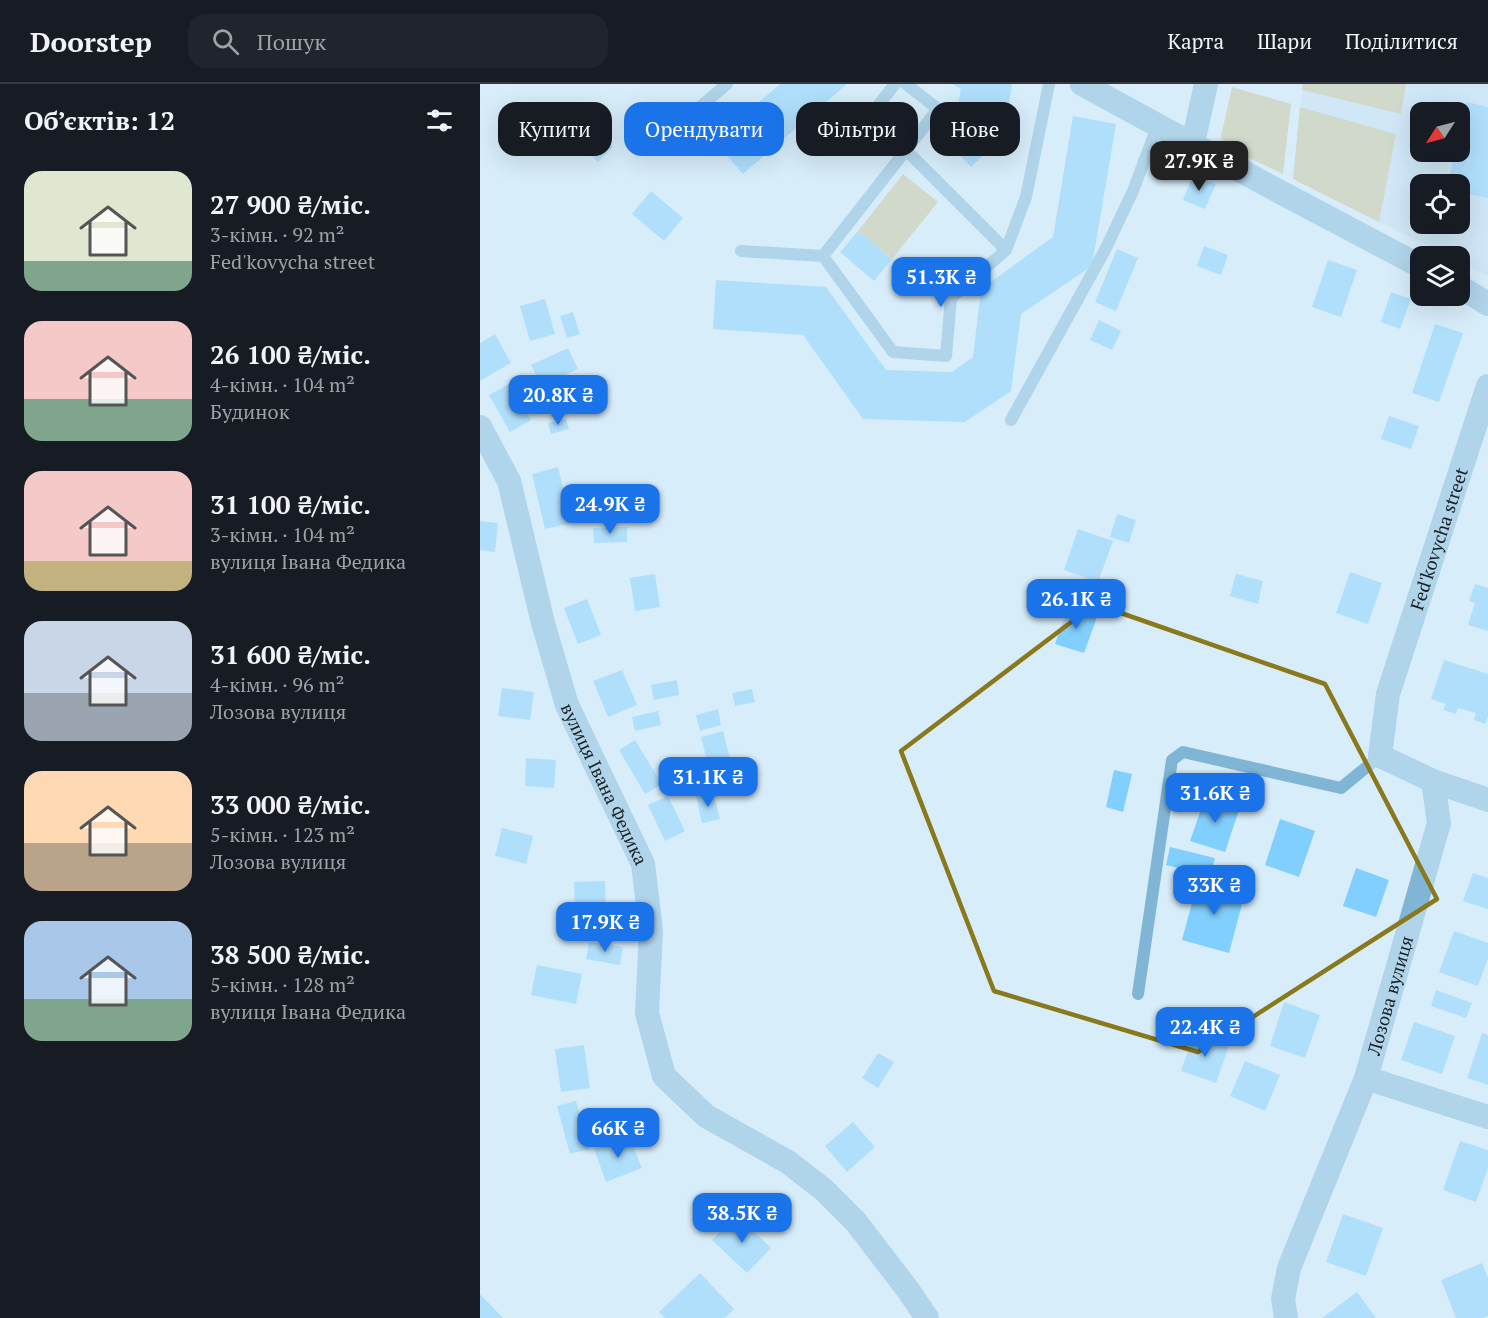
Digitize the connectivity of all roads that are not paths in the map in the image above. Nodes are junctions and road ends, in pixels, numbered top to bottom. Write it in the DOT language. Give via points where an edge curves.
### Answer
graph roads {
  1 [pos="727,84"];
  2 [pos="895,84"];
  3 [pos="906,84"];
  4 [pos="1048,84"];
  5 [pos="1082,84"];
  6 [pos="1206,84"];
  7 [pos="706,102"];
  8 [pos="881,102"];
  9 [pos="1158,124"];
  10 [pos="918,135"];
  11 [pos="1193,143"];
  12 [pos="901,156"];
  13 [pos="912,156"];
  14 [pos="1006,250"];
  15 [pos="741,252"];
  16 [pos="823,256"];
  17 [pos="1410,261"];
  18 [pos="1470,293"];
  19 [pos="1488,304"];
  20 [pos="1488,386"];
  21 [pos="1011,420"];
  22 [pos="480,427"];
  23 [pos="1380,756"];
  24 [pos="1433,781"];
  25 [pos="1488,800"];
  26 [pos="1138,994"];
  27 [pos="1366,1078"];
  28 [pos="1488,1117"];
  29 [pos="927,1318"];
  30 [pos="1286,1318"];
  1 -- 7 [label="lane"];
  2 -- 8 [label="lane"];
  3 -- 10 [label="lane" via="938,109"];
  4 -- 14 [label="lane" via="1026,197"];
  5 -- 9 [label="street"];
  6 -- 11 [label="street"];
  9 -- 11 [label="street"];
  9 -- 21 [label="lane" via="1105,250"];
  11 -- 17 [label="street"];
  12 -- 16 [label="lane"];
  13 -- 14 [label="lane"];
  14 -- 16 [label="lane" via="951,298 946,356 893,352"];
  15 -- 16 [label="lane"];
  18 -- 19 [label="street"];
  20 -- 23 [label="street, Fed'kovycha street" via="1388,694"];
  22 -- 29 [label="street, вулиця Івана Федика" via="508,481 567,705 643,864 651,930 647,1013 664,1076 706,1116 788,1162 824,1190 856,1222"];
  23 -- 24 [label="street"];
  23 -- 26 [label="lane" via="1341,788 1183,752 1172,760"];
  24 -- 25 [label="street"];
  24 -- 27 [label="street, Лозова вулиця" via="1439,823"];
  27 -- 28 [label="street"];
  27 -- 30 [label="street, Лозова вулиця" via="1289,1268 1283,1299"];
}
